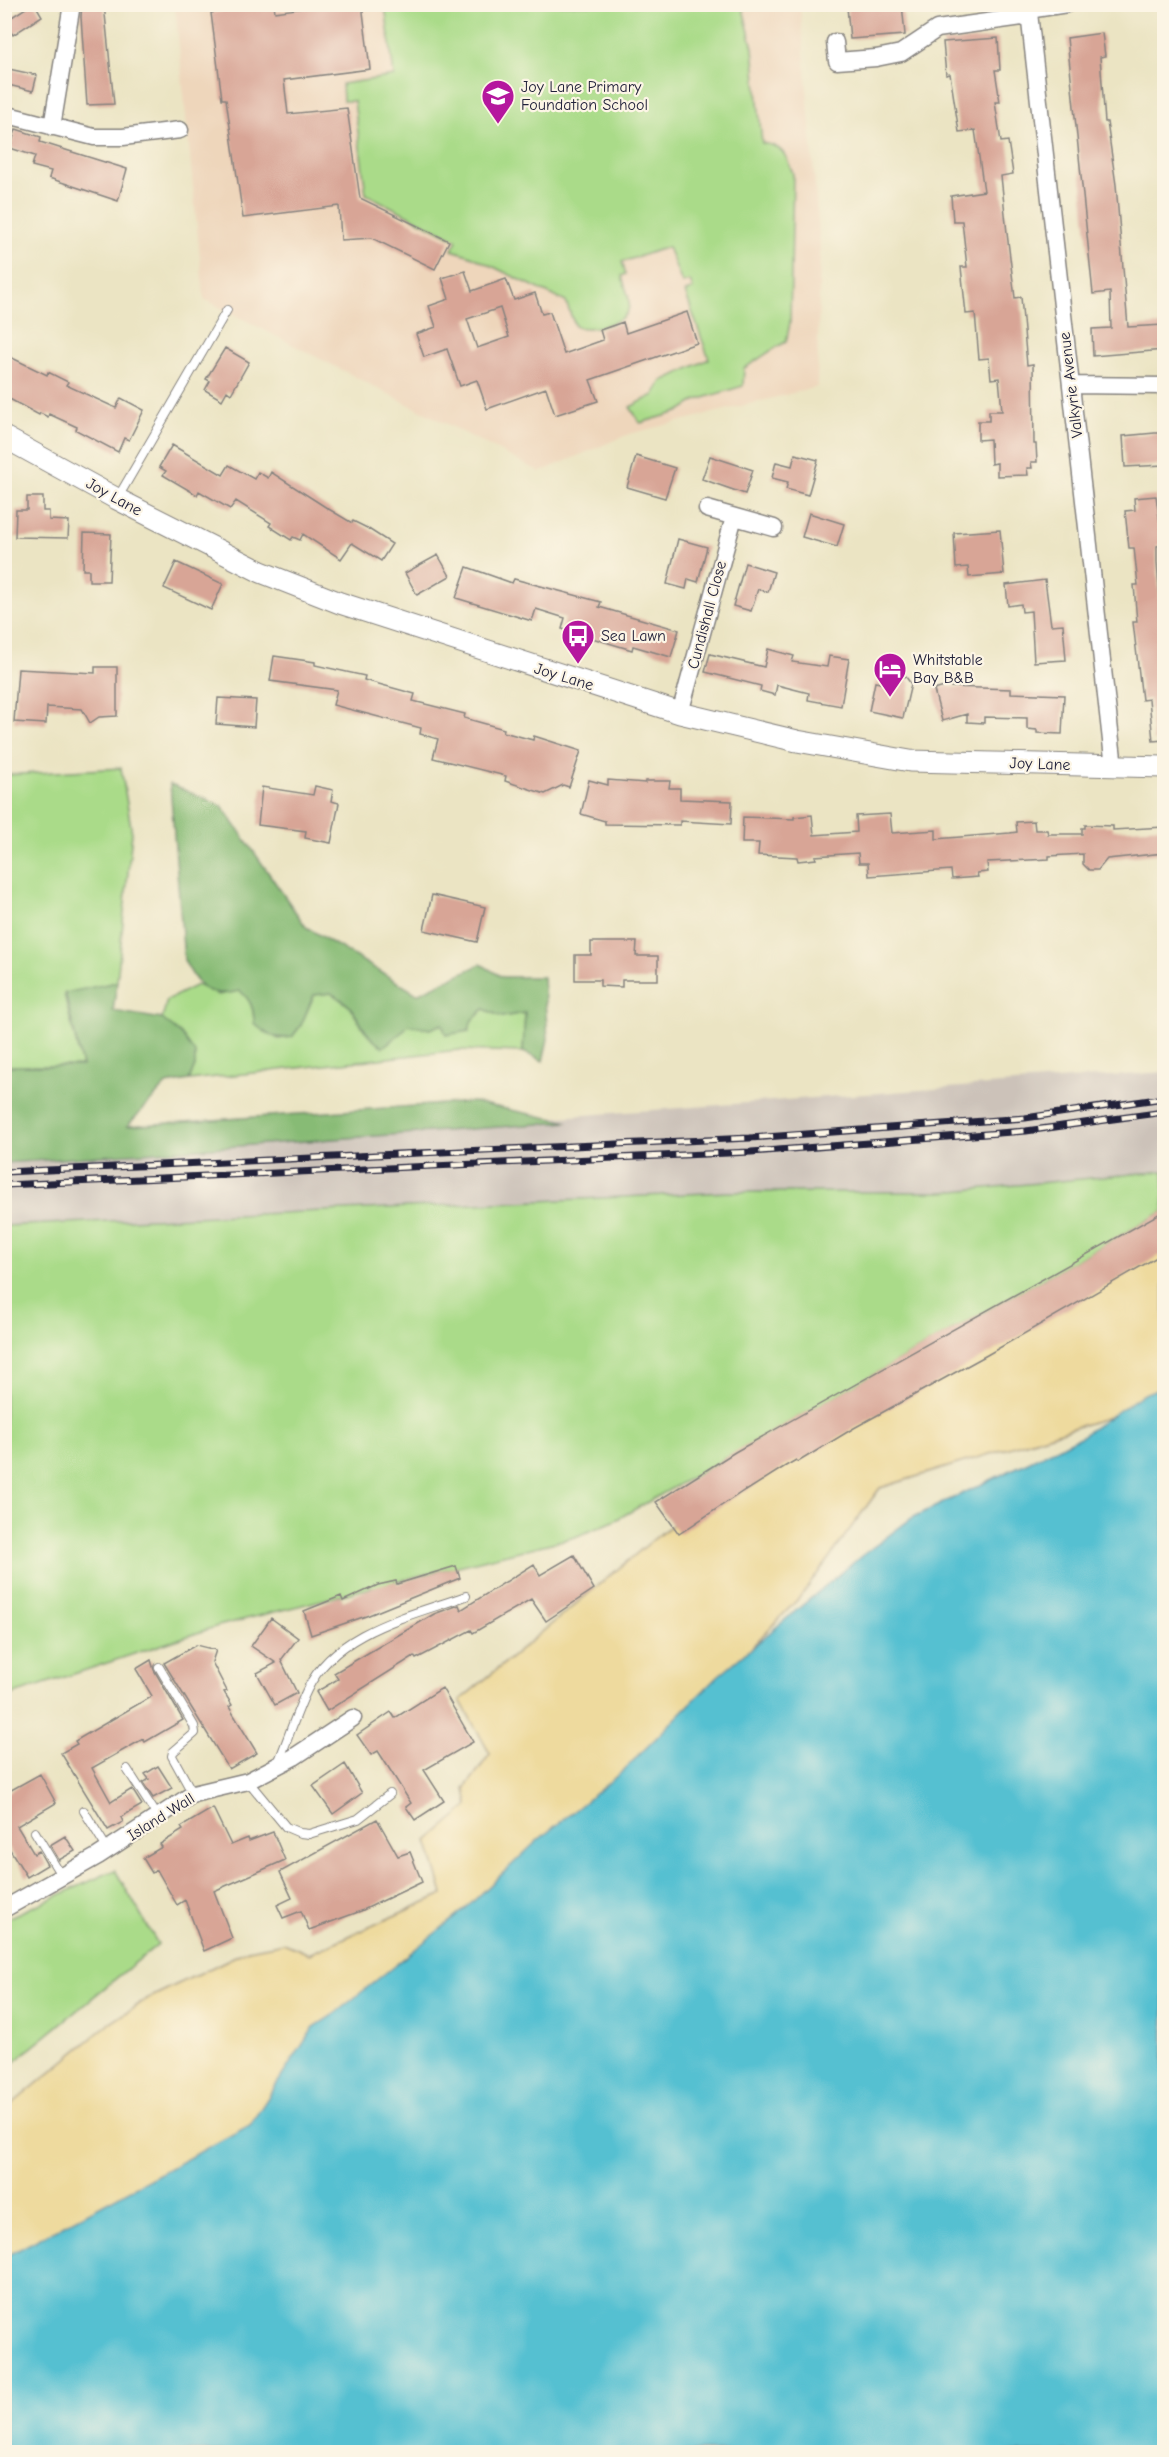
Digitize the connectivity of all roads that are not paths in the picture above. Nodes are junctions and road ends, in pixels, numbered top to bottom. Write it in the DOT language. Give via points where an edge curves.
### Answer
graph roads {
  1 [pos="72,4"];
  2 [pos="1067,4"];
  3 [pos="1028,10"];
  4 [pos="835,42"];
  5 [pos="4,114"];
  6 [pos="52,127"];
  7 [pos="180,130"];
  8 [pos="226,310"];
  9 [pos="1071,385"];
  10 [pos="1164,386"];
  11 [pos="4,437"];
  12 [pos="117,499"];
  13 [pos="707,509"];
  14 [pos="734,517"];
  15 [pos="774,528"];
  16 [pos="680,713"];
  17 [pos="1114,766"];
  18 [pos="1164,767"];
  19 [pos="465,1596"];
  20 [pos="159,1667"];
  21 [pos="353,1718"];
  22 [pos="277,1766"];
  23 [pos="127,1769"];
  24 [pos="248,1781"];
  25 [pos="193,1794"];
  26 [pos="390,1794"];
  27 [pos="84,1811"];
  28 [pos="158,1817"];
  29 [pos="35,1832"];
  30 [pos="108,1850"];
  31 [pos="62,1877"];
  32 [pos="4,1909"];
  1 -- 6 [label="street"];
  2 -- 3 [label="street"];
  3 -- 4 [label="street" via="937,29 901,53 876,58 837,61"];
  3 -- 9 [label="street, Valkyrie Avenue"];
  5 -- 6 [label="street"];
  6 -- 7 [label="street" via="109,138"];
  8 -- 12 [label="lane"];
  9 -- 10 [label="street"];
  9 -- 17 [label="street, Valkyrie Avenue"];
  11 -- 12 [label="street, Joy Lane"];
  12 -- 16 [label="street, Joy Lane" via="261,572 340,603"];
  13 -- 14 [label="street"];
  14 -- 15 [label="street"];
  14 -- 16 [label="street, Cundishall Close"];
  16 -- 17 [label="street, Joy Lane" via="796,741 910,761"];
  17 -- 18 [label="street, Joy Lane"];
  19 -- 22 [label="lane" via="366,1632 330,1659 308,1688"];
  20 -- 25 [label="lane" via="194,1726 195,1733 172,1756"];
  21 -- 22 [label="street, Island Wall"];
  22 -- 24 [label="street, Island Wall"];
  23 -- 28 [label="lane"];
  24 -- 25 [label="street, Island Wall"];
  24 -- 26 [label="lane" via="286,1827 309,1834 358,1820"];
  25 -- 28 [label="street, Island Wall"];
  27 -- 30 [label="lane"];
  28 -- 30 [label="street, Island Wall"];
  29 -- 31 [label="lane"];
  30 -- 31 [label="street, Island Wall"];
  31 -- 32 [label="street, Island Wall"];
}
